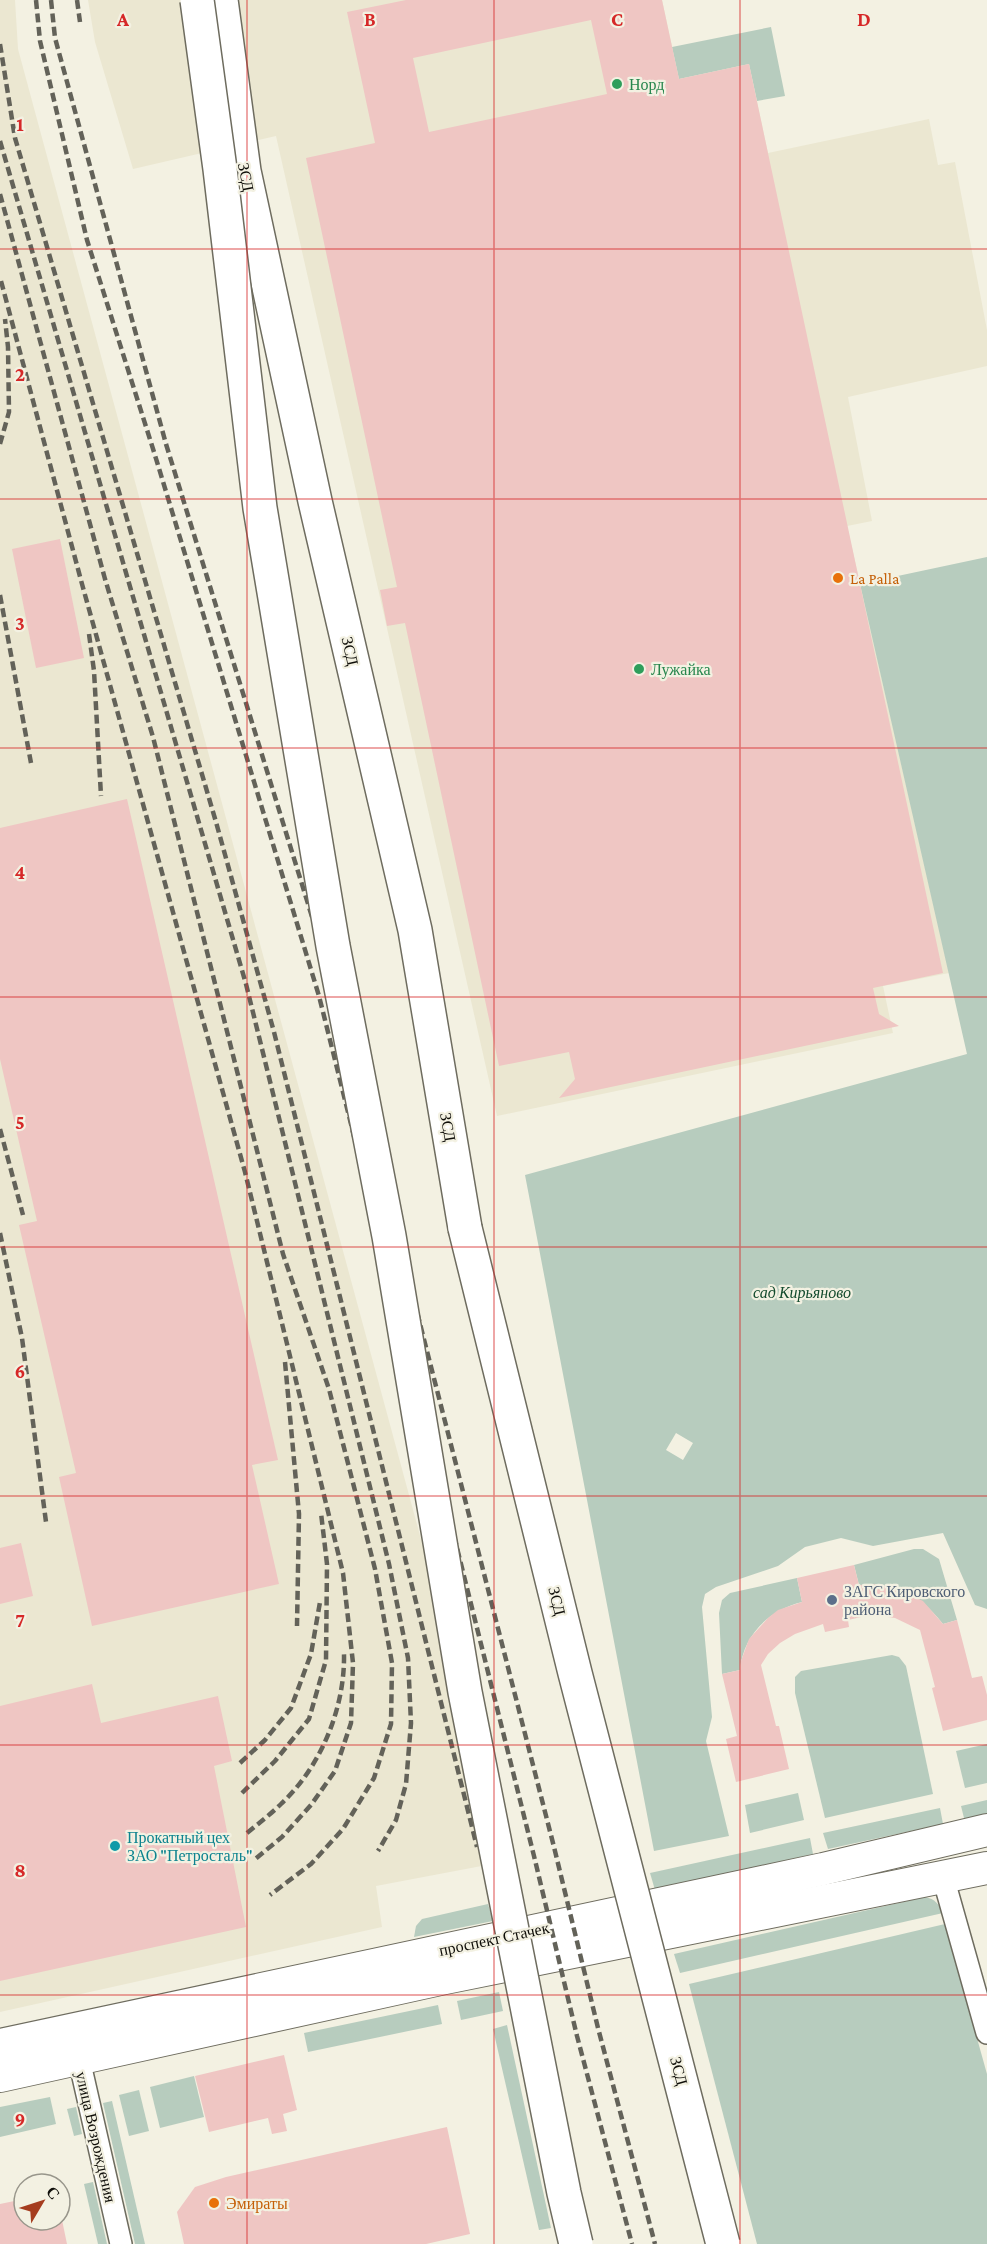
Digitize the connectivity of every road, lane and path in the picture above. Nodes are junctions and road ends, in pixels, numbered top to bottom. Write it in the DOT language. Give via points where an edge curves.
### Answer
graph roads {
  1 [pos="197,0"];
  2 [pos="221,0"];
  3 [pos="987,1830"];
  4 [pos="987,1868"];
  5 [pos="943,1877"];
  6 [pos="72,2029"];
  7 [pos="987,2033"];
  8 [pos="0,2045"];
  9 [pos="79,2060"];
  10 [pos="0,2076"];
  11 [pos="121,2244"];
  12 [pos="576,2244"];
  13 [pos="723,2244"];
  1 -- 12 [label="highway, ЗСД, bridge" via="260,508 333,946 389,1236 465,1692"];
  2 -- 13 [label="highway, ЗСД, bridge" via="244,171 315,501 415,930 465,1228"];
  3 -- 6 [label="main road, проспект Стачек" via="823,1869"];
  4 -- 5 [label="main road, проспект Стачек"];
  5 -- 7 [label="street"];
  5 -- 9 [label="main road, проспект Стачек" via="445,1978"];
  6 -- 8 [label="main road, проспект Стачек"];
  6 -- 9 [label="street, улица Возрождения"];
  9 -- 10 [label="main road, проспект Стачек"];
  9 -- 11 [label="street, улица Возрождения"];
}
